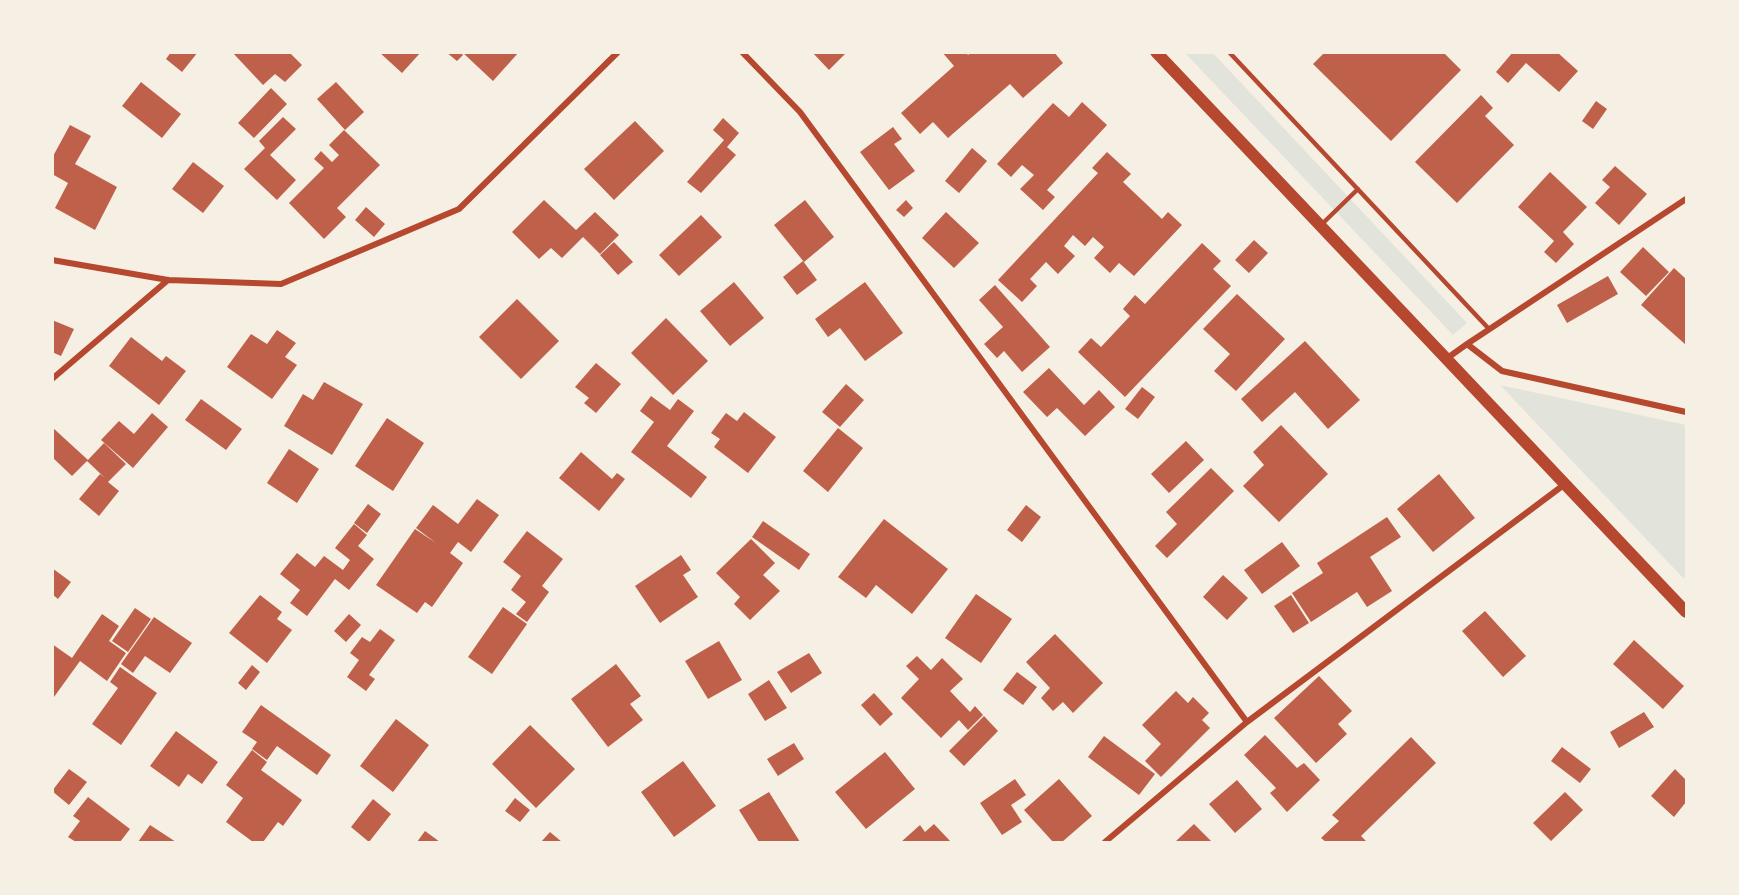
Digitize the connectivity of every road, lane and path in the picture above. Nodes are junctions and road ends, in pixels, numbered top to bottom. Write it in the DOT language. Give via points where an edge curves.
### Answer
graph roads {
  1 [pos="618,52"];
  2 [pos="742,52"];
  3 [pos="1156,52"];
  4 [pos="1230,52"];
  5 [pos="1358,189"];
  6 [pos="1686,199"];
  7 [pos="1320,226"];
  8 [pos="52,260"];
  9 [pos="168,280"];
  10 [pos="1489,329"];
  11 [pos="1467,344"];
  12 [pos="1446,359"];
  13 [pos="52,379"];
  14 [pos="1686,412"];
  15 [pos="1565,484"];
  16 [pos="1686,612"];
  17 [pos="1246,723"];
  18 [pos="1105,843"];
  1 -- 9 [label="street" via="459,209 281,284"];
  2 -- 17 [label="street" via="800,112"];
  3 -- 7 [label="main road"];
  4 -- 5 [label="lane"];
  5 -- 7 [label="lane"];
  5 -- 10 [label="lane"];
  6 -- 10 [label="street"];
  7 -- 12 [label="main road"];
  8 -- 9 [label="street"];
  9 -- 13 [label="street"];
  10 -- 11 [label="street"];
  11 -- 12 [label="street"];
  11 -- 14 [label="street" via="1502,371"];
  12 -- 15 [label="main road"];
  15 -- 16 [label="main road"];
  15 -- 17 [label="street"];
  17 -- 18 [label="street"];
}
